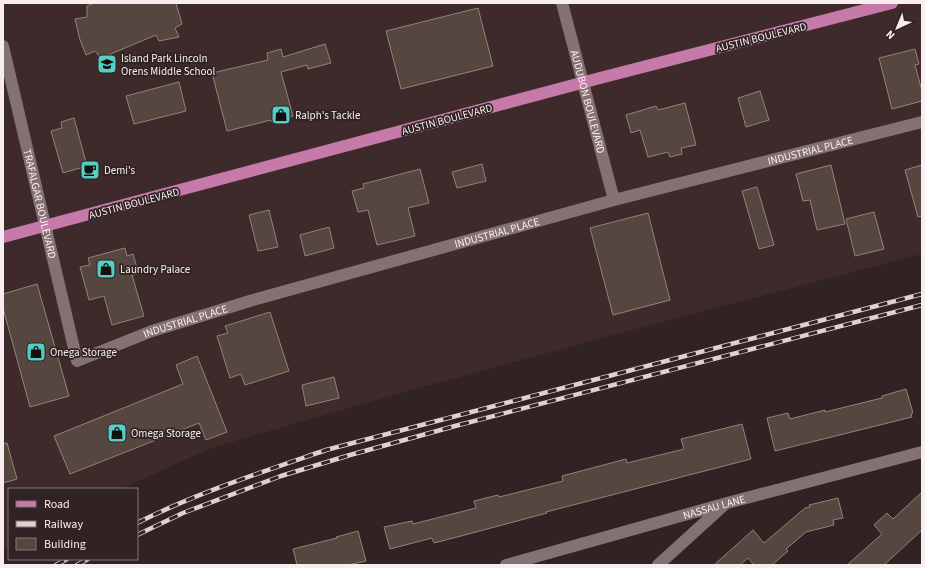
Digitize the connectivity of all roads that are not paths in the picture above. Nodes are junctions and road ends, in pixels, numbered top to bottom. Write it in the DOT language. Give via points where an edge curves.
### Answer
graph roads {
  1 [pos="562,3"];
  2 [pos="892,3"];
  3 [pos="3,46"];
  4 [pos="583,83"];
  5 [pos="922,122"];
  6 [pos="614,200"];
  7 [pos="45,226"];
  8 [pos="3,237"];
  9 [pos="77,361"];
  10 [pos="922,452"];
  11 [pos="726,503"];
  12 [pos="506,565"];
  13 [pos="658,565"];
  1 -- 4 [label="street, AUDUBON BOULEVARD"];
  2 -- 4 [label="main road, AUSTIN BOULEVARD"];
  3 -- 7 [label="street, TRAFALGAR BOULEVARD"];
  4 -- 6 [label="street, AUDUBON BOULEVARD"];
  4 -- 7 [label="main road, AUSTIN BOULEVARD"];
  5 -- 6 [label="street, INDUSTRIAL PLACE"];
  6 -- 9 [label="street, INDUSTRIAL PLACE" via="254,300 152,331"];
  7 -- 8 [label="main road, AUSTIN BOULEVARD"];
  7 -- 9 [label="street, TRAFALGAR BOULEVARD"];
  10 -- 11 [label="street, NASSAU LANE"];
  11 -- 12 [label="street, NASSAU LANE"];
  11 -- 13 [label="street"];
}
